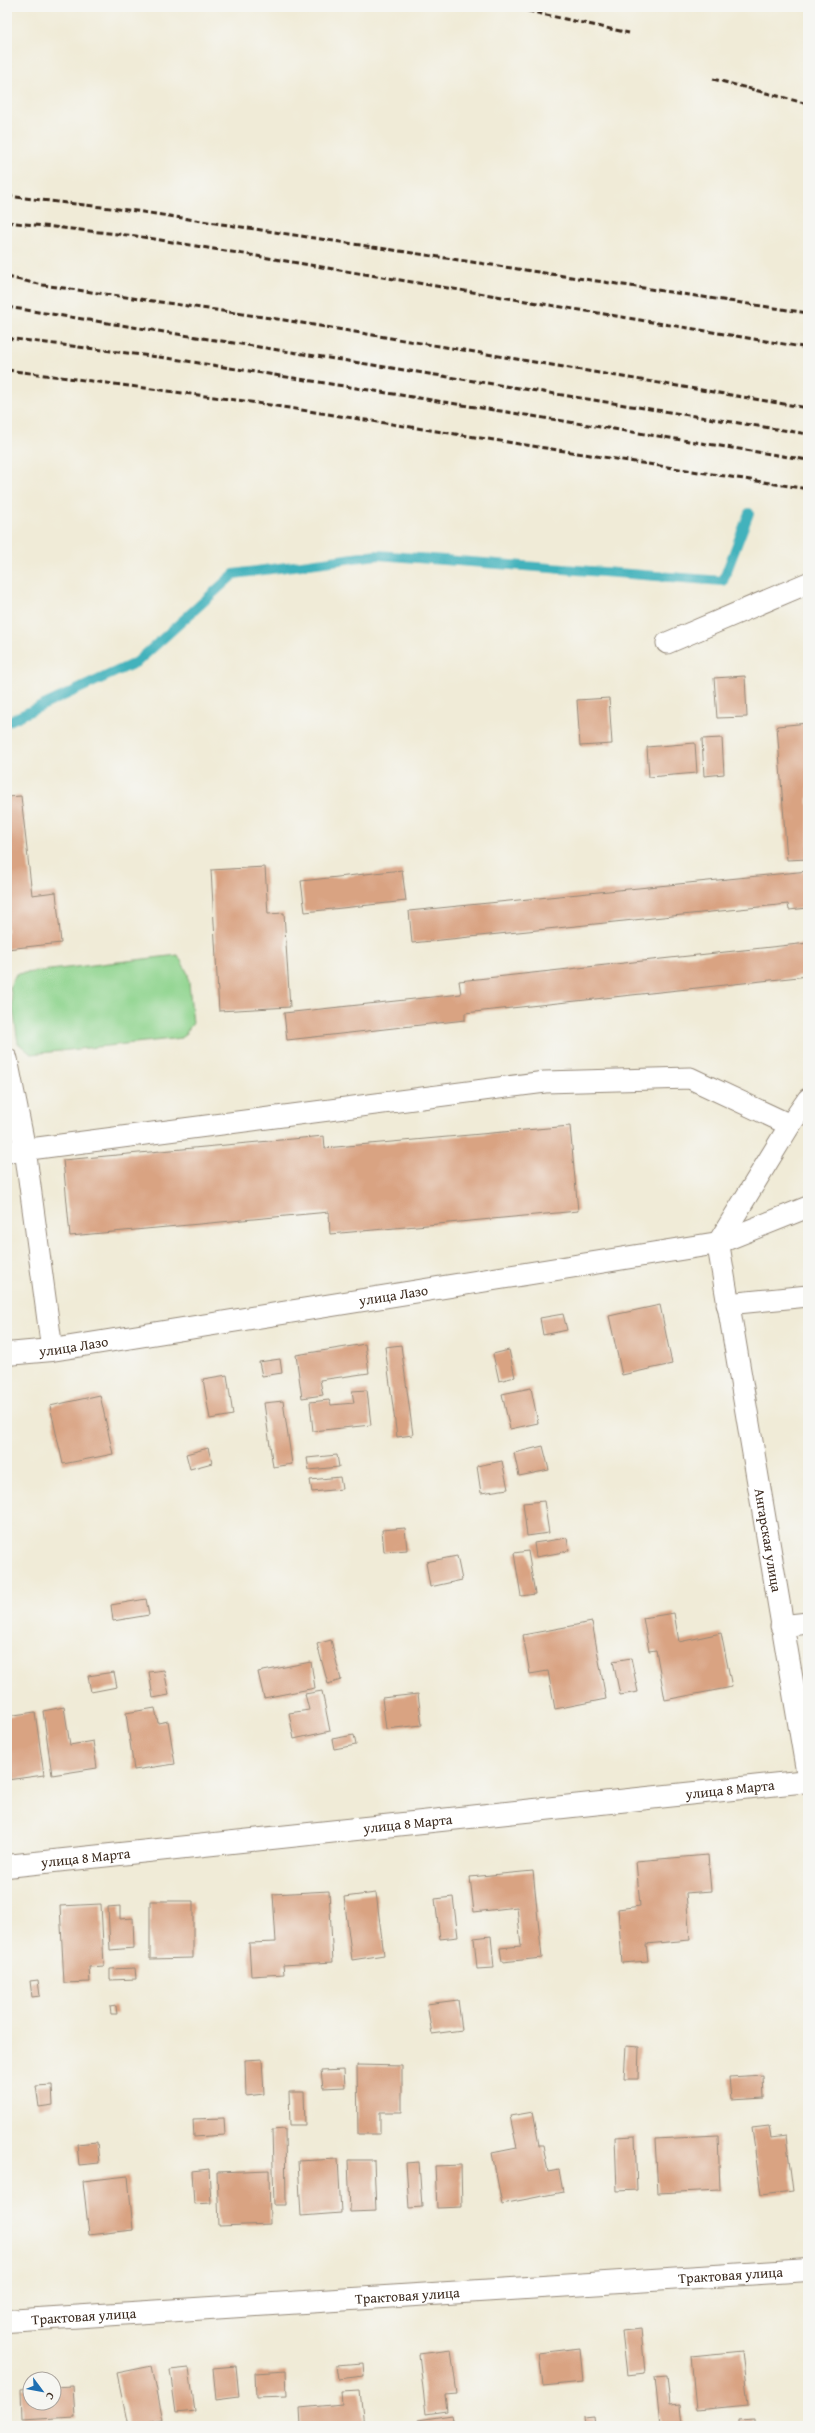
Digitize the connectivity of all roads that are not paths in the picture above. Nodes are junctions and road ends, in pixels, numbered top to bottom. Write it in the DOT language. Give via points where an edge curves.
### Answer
graph roads {
  1 [pos="808,583"];
  2 [pos="667,643"];
  3 [pos="7,1059"];
  4 [pos="808,1099"];
  5 [pos="790,1125"];
  6 [pos="16,1150"];
  7 [pos="808,1207"];
  8 [pos="718,1243"];
  9 [pos="808,1296"];
  10 [pos="726,1304"];
  11 [pos="52,1350"];
  12 [pos="7,1354"];
  13 [pos="808,1623"];
  14 [pos="782,1626"];
  15 [pos="808,1776"];
  16 [pos="808,1781"];
  17 [pos="7,1866"];
  18 [pos="808,2270"];
  19 [pos="7,2321"];
  1 -- 2 [label="lane"];
  3 -- 6 [label="lane"];
  4 -- 5 [label="lane"];
  5 -- 6 [label="lane" via="690,1078 545,1082"];
  5 -- 8 [label="lane"];
  6 -- 11 [label="lane"];
  7 -- 8 [label="lane"];
  8 -- 10 [label="street"];
  8 -- 11 [label="street, улица Лазо"];
  9 -- 10 [label="lane"];
  10 -- 14 [label="street, Ангарская улица"];
  11 -- 12 [label="street, улица Лазо"];
  13 -- 14 [label="lane"];
  14 -- 15 [label="street, Ангарская улица"];
  16 -- 17 [label="street, улица 8 Марта"];
  18 -- 19 [label="street, Трактовая улица"];
}
